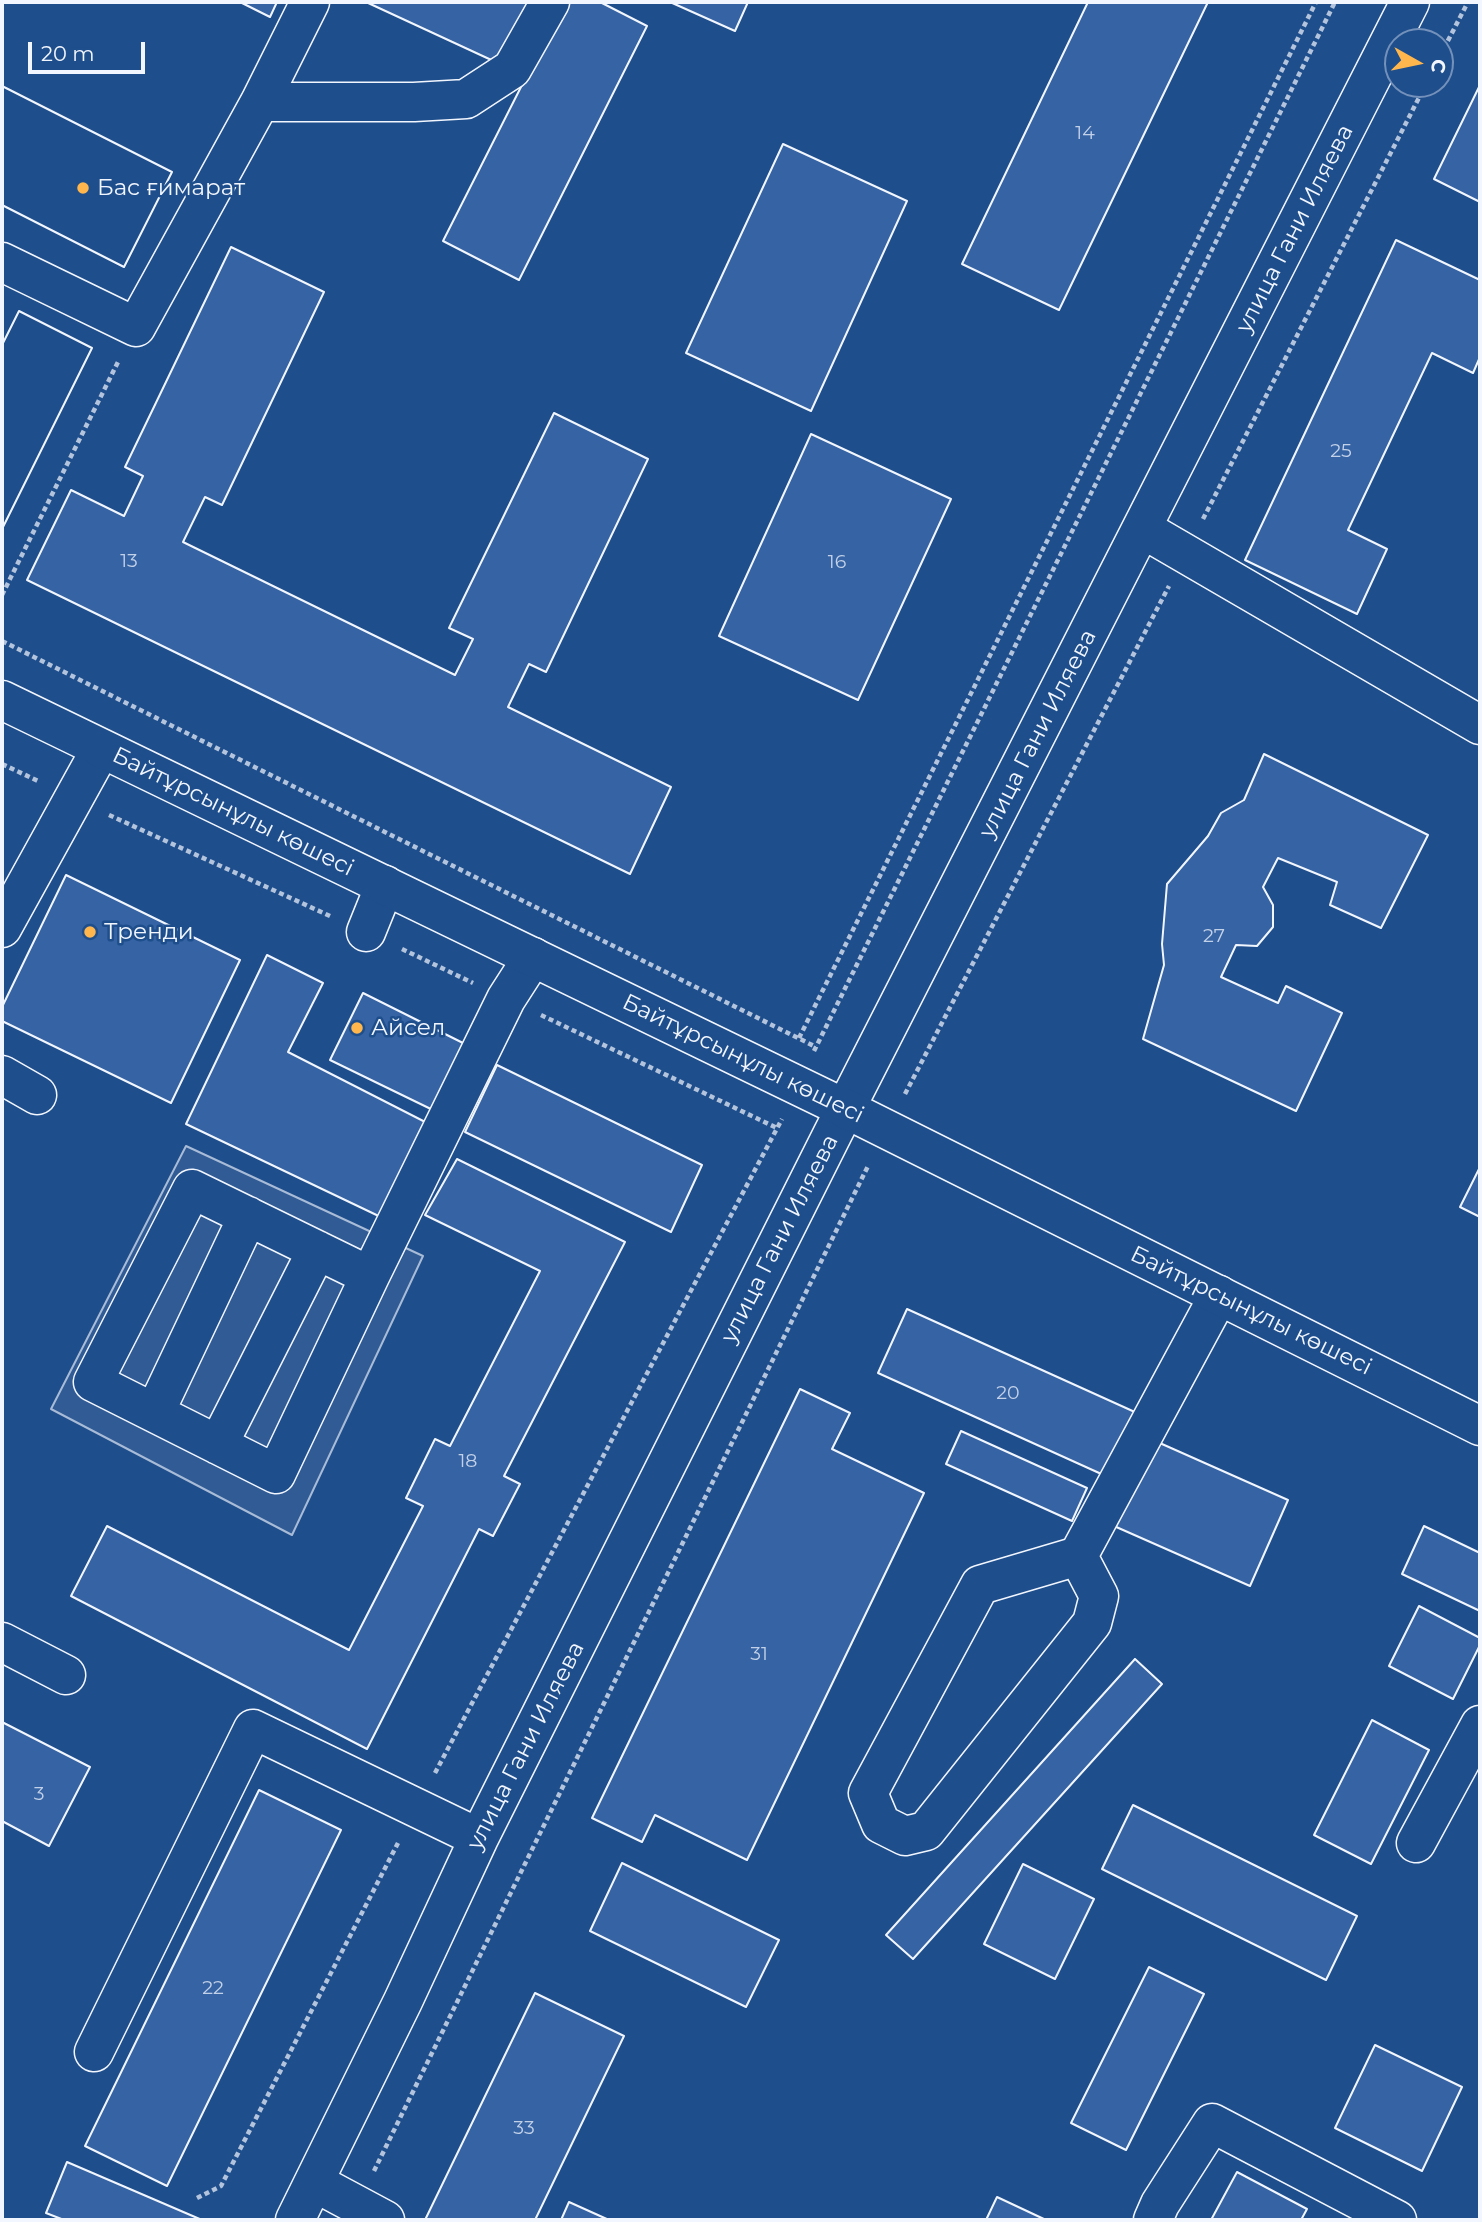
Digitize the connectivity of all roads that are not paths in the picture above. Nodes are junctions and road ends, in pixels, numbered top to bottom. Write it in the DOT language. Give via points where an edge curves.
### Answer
graph roads {
  1 [pos="310,2"];
  2 [pos="550,2"];
  3 [pos="1410,2"];
  4 [pos="260,102"];
  5 [pos="2,262"];
  6 [pos="1143,530"];
  7 [pos="2,700"];
  8 [pos="1480,725"];
  9 [pos="102,749"];
  10 [pos="385,885"];
  11 [pos="2,928"];
  12 [pos="366,932"];
  13 [pos="533,957"];
  14 [pos="2,1075"];
  15 [pos="37,1094"];
  16 [pos="846,1109"];
  17 [pos="248,1216"];
  18 [pos="317,1250"];
  19 [pos="370,1276"];
  20 [pos="1219,1295"];
  21 [pos="155,1412"];
  22 [pos="1480,1426"];
  23 [pos="218,1445"];
  24 [pos="1078,1556"];
  25 [pos="2,1642"];
  26 [pos="66,1675"];
  27 [pos="1480,1725"];
  28 [pos="479,1838"];
  29 [pos="1416,1843"];
  30 [pos="94,2052"];
  31 [pos="314,2182"];
  32 [pos="371,2213"];
  33 [pos="295,2220"];
  34 [pos="1153,2220"];
  35 [pos="1397,2220"];
  1 -- 4 [label="street"];
  2 -- 4 [label="street" via="512,69 466,99"];
  3 -- 6 [label="street, улица Гани Иляева"];
  4 -- 5 [label="street" via="136,327"];
  6 -- 8 [label="street"];
  6 -- 16 [label="street, улица Гани Иляева"];
  7 -- 9 [label="street, Байтұрсынұлы көшесі"];
  9 -- 10 [label="street, Байтұрсынұлы көшесі"];
  9 -- 11 [label="street"];
  10 -- 12 [label="street"];
  10 -- 13 [label="street, Байтұрсынұлы көшесі"];
  13 -- 16 [label="street, Байтұрсынұлы көшесі"];
  13 -- 19 [label="street" via="506,999"];
  14 -- 15 [label="street"];
  16 -- 20 [label="street, Байтұрсынұлы көшесі"];
  16 -- 28 [label="street, улица Гани Иляева"];
  17 -- 18 [label="street"];
  17 -- 21 [label="street"];
  17 -- 21 [label="street" via="192,1189 93,1381"];
  18 -- 19 [label="street"];
  18 -- 23 [label="street"];
  19 -- 23 [label="street" via="276,1474"];
  20 -- 22 [label="street, Байтұрсынұлы көшесі"];
  20 -- 24 [label="street"];
  21 -- 23 [label="street"];
  24 -- 24 [label="street" via="980,1585 868,1793 881,1824 905,1836 926,1831 1092,1623 1099,1596"];
  25 -- 26 [label="street"];
  27 -- 29 [label="street"];
  28 -- 30 [label="street" via="253,1729"];
  28 -- 31 [label="street, улица Гани Иляева"];
  31 -- 32 [label="street"];
  31 -- 33 [label="street, улица Гани Иляева"];
  34 -- 35 [label="street" via="1212,2123"];
}
